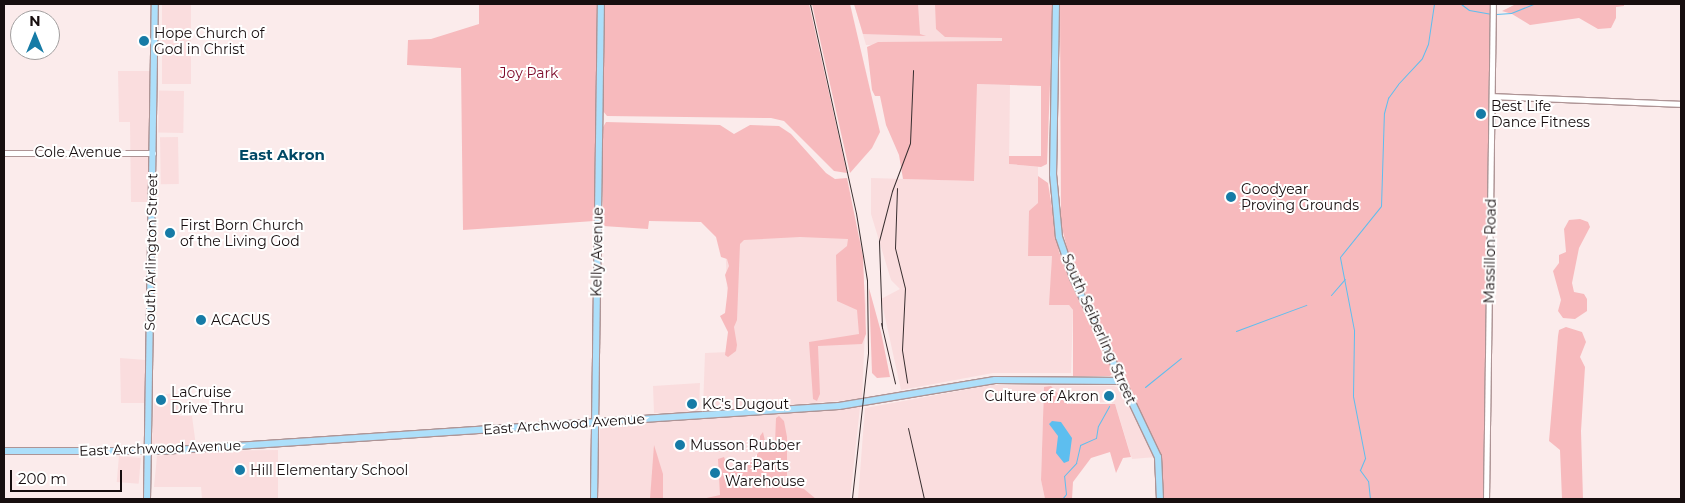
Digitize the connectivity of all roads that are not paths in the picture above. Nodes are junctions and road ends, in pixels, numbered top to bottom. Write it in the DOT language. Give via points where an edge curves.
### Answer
graph roads {
  1 [pos="155,4"];
  2 [pos="601,4"];
  3 [pos="1056,4"];
  4 [pos="1493,6"];
  5 [pos="1492,96"];
  6 [pos="1681,104"];
  7 [pos="4,153"];
  8 [pos="153,153"];
  9 [pos="1122,381"];
  10 [pos="595,422"];
  11 [pos="4,451"];
  12 [pos="148,451"];
  13 [pos="147,499"];
  14 [pos="594,499"];
  15 [pos="1160,499"];
  16 [pos="1486,499"];
  1 -- 8 [label="main road, South Arlington Street"];
  2 -- 10 [label="main road, Kelly Avenue"];
  3 -- 9 [label="main road, South Seiberling Street" via="1053,174 1058,228 1073,278"];
  4 -- 5 [label="street, Massillon Road"];
  5 -- 6 [label="street"];
  5 -- 16 [label="street, Massillon Road"];
  7 -- 8 [label="street, Cole Avenue"];
  8 -- 12 [label="main road, South Arlington Street"];
  9 -- 10 [label="main road, East Archwood Avenue" via="995,380 848,405"];
  9 -- 15 [label="main road, South Seiberling Street" via="1158,457"];
  10 -- 12 [label="main road, East Archwood Avenue"];
  10 -- 14 [label="main road, Kelly Avenue"];
  11 -- 12 [label="main road, East Archwood Avenue"];
  12 -- 13 [label="main road, South Arlington Street"];
}
